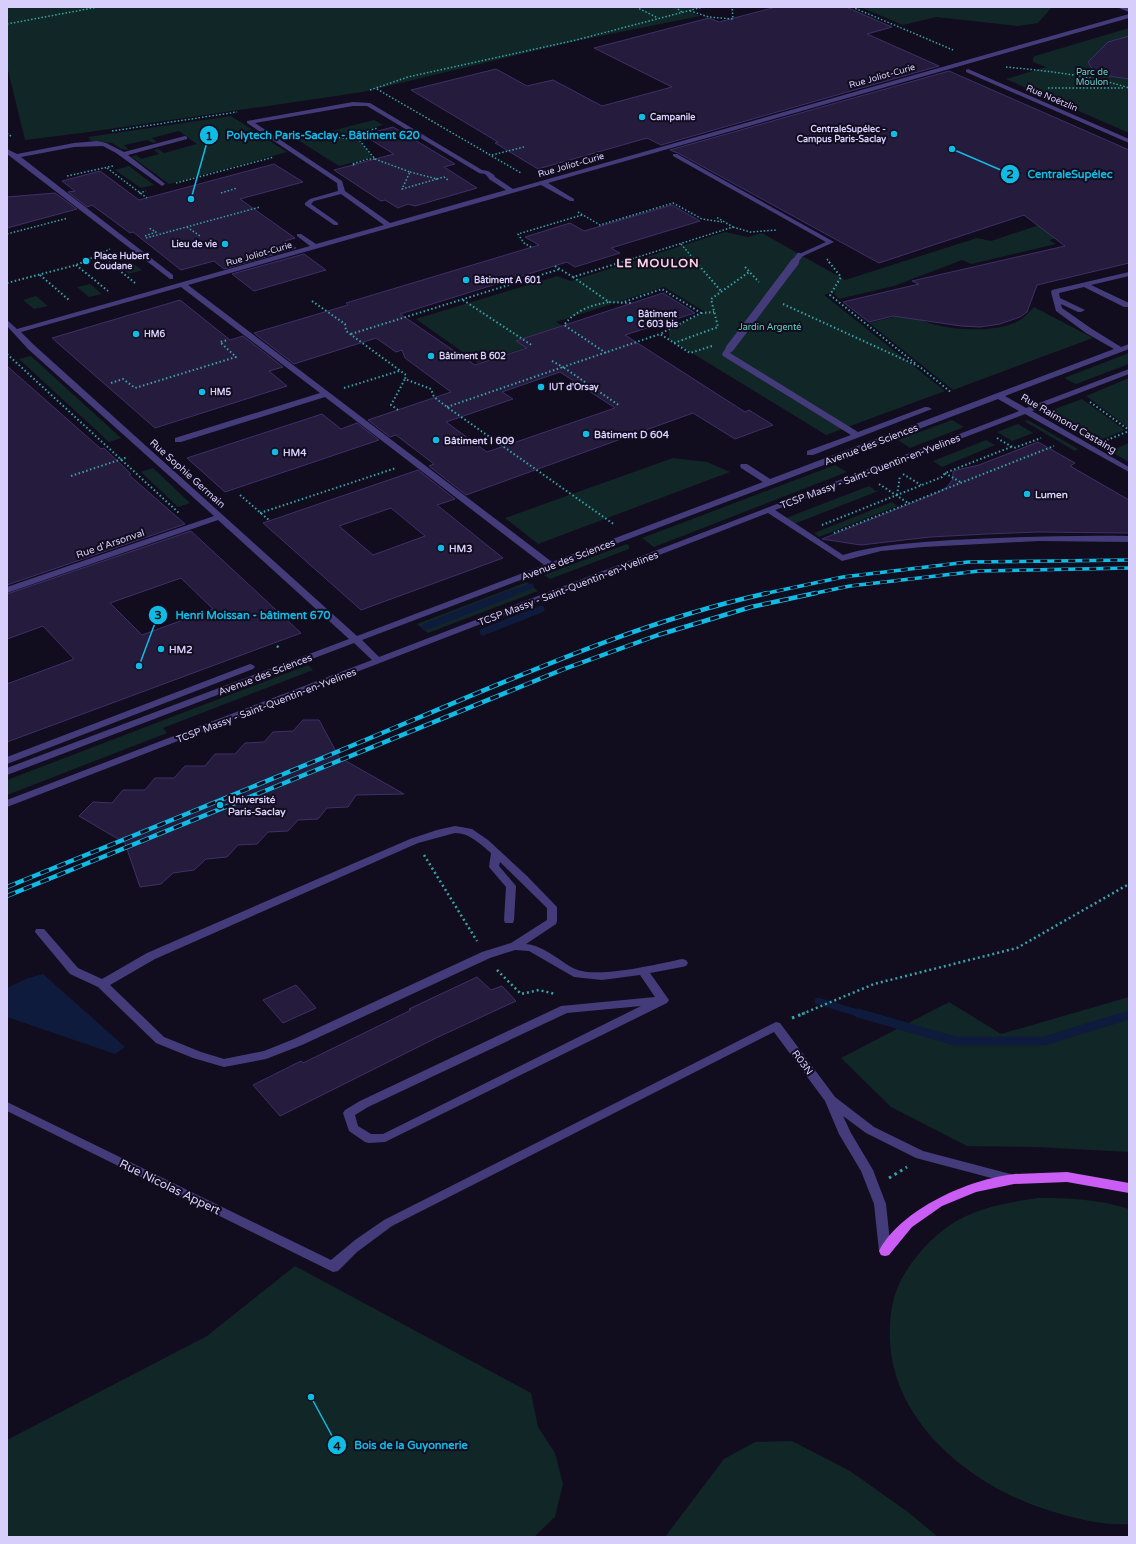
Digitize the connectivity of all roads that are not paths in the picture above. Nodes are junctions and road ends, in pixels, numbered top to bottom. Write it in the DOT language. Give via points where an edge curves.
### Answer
graph roads {
  1 [pos="1121,7"];
  2 [pos="1129,10"];
  3 [pos="1129,16"];
  4 [pos="968,71"];
  5 [pos="185,138"];
  6 [pos="1129,141"];
  7 [pos="7,151"];
  8 [pos="122,154"];
  9 [pos="675,155"];
  10 [pos="16,156"];
  11 [pos="542,182"];
  12 [pos="162,184"];
  13 [pos="512,191"];
  14 [pos="342,192"];
  15 [pos="572,200"];
  16 [pos="336,224"];
  17 [pos="390,226"];
  18 [pos="299,235"];
  19 [pos="316,247"];
  20 [pos="1127,276"];
  21 [pos="170,277"];
  22 [pos="183,285"];
  23 [pos="1085,285"];
  24 [pos="1057,299"];
  25 [pos="1127,305"];
  26 [pos="1081,310"];
  27 [pos="7,322"];
  28 [pos="17,332"];
  29 [pos="1125,348"];
  30 [pos="1129,371"];
  31 [pos="326,394"];
  32 [pos="999,396"];
  33 [pos="928,409"];
  34 [pos="1026,411"];
  35 [pos="178,440"];
  36 [pos="856,440"];
  37 [pos="810,453"];
  38 [pos="744,466"];
  39 [pos="1129,470"];
  40 [pos="769,482"];
  41 [pos="769,510"];
  42 [pos="220,517"];
  43 [pos="1129,539"];
  44 [pos="550,565"];
  45 [pos="7,590"];
  46 [pos="355,639"];
  47 [pos="378,661"];
  48 [pos="250,667"];
  49 [pos="7,761"];
  50 [pos="7,772"];
  51 [pos="7,804"];
  52 [pos="496,854"];
  53 [pos="509,920"];
  54 [pos="40,932"];
  55 [pos="515,946"];
  56 [pos="682,963"];
  57 [pos="642,971"];
  58 [pos="102,984"];
  59 [pos="663,1000"];
  60 [pos="830,1099"];
  61 [pos="7,1106"];
  62 [pos="1014,1179"];
  63 [pos="1127,1186"];
  64 [pos="885,1251"];
  65 [pos="333,1267"];
  1 -- 2 [label="street"];
  3 -- 11 [label="street, Rue Joliot-Curie"];
  4 -- 6 [label="street, Rue Noëtzlin"];
  5 -- 8 [label="street"];
  7 -- 10 [label="street"];
  8 -- 10 [label="street" via="98,143"];
  8 -- 12 [label="street"];
  9 -- 36 [label="street, bridge" via="831,242 799,256 726,354"];
  10 -- 21 [label="street"];
  11 -- 13 [label="street, Rue Joliot-Curie"];
  11 -- 15 [label="street"];
  13 -- 14 [label="street" via="490,178 492,176 486,172 481,172 368,104 249,122 340,182"];
  13 -- 17 [label="street, Rue Joliot-Curie"];
  14 -- 16 [label="street" via="312,200 307,204"];
  14 -- 17 [label="street"];
  17 -- 19 [label="street, Rue Joliot-Curie"];
  18 -- 19 [label="street"];
  19 -- 22 [label="street, Rue Joliot-Curie"];
  20 -- 23 [label="street"];
  22 -- 28 [label="street, Rue Joliot-Curie"];
  22 -- 31 [label="street"];
  23 -- 24 [label="street" via="1055,292"];
  23 -- 25 [label="street"];
  24 -- 26 [label="street"];
  24 -- 29 [label="street" via="1059,308 1089,331"];
  27 -- 28 [label="street, Rue Sophie Germain"];
  28 -- 42 [label="street, Rue Sophie Germain"];
  29 -- 32 [label="street, Avenue des Sciences"];
  30 -- 34 [label="street, TCSP Massy - Saint-Quentin-en-Yvelines"];
  31 -- 35 [label="street"];
  31 -- 44 [label="street"];
  32 -- 34 [label="street, Rue Raimond Castaing"];
  32 -- 40 [label="street, Avenue des Sciences"];
  33 -- 36 [label="street"];
  34 -- 39 [label="street, Rue Raimond Castaing"];
  34 -- 41 [label="street, TCSP Massy - Saint-Quentin-en-Yvelines"];
  36 -- 37 [label="street" via="847,439"];
  38 -- 40 [label="street"];
  40 -- 44 [label="street, Avenue des Sciences"];
  41 -- 43 [label="street" via="842,558 863,552 932,544 1041,538"];
  41 -- 47 [label="street, TCSP Massy - Saint-Quentin-en-Yvelines"];
  42 -- 45 [label="street, Rue d'Arsonval"];
  42 -- 46 [label="street, Rue Sophie Germain"];
  44 -- 46 [label="street, Avenue des Sciences"];
  46 -- 47 [label="street"];
  46 -- 50 [label="street, Avenue des Sciences"];
  47 -- 51 [label="street, TCSP Massy - Saint-Quentin-en-Yvelines"];
  48 -- 49 [label="street"];
  52 -- 53 [label="street" via="494,867 511,886"];
  52 -- 55 [label="street" via="552,907 552,921"];
  52 -- 58 [label="street" via="469,831 448,831 414,841 151,956"];
  54 -- 58 [label="street" via="74,971"];
  55 -- 57 [label="street" via="532,948 574,973 602,976"];
  55 -- 58 [label="street" via="486,955 266,1055 224,1063 160,1040"];
  56 -- 57 [label="street"];
  57 -- 59 [label="street"];
  59 -- 59 [label="street" via="385,1138 369,1139 353,1128 349,1113 364,1104 565,1009"];
  60 -- 62 [label="street" via="870,1130 920,1155"];
  60 -- 64 [label="street" via="845,1134 873,1182 880,1204"];
  60 -- 65 [label="street, R03N" via="776,1026 388,1223 358,1243"];
  61 -- 65 [label="street, Rue Nicolas Appert"];
  62 -- 63 [label="main road" via="1067,1177"];
  62 -- 64 [label="main road" via="974,1188 938,1203 908,1224"];
}
